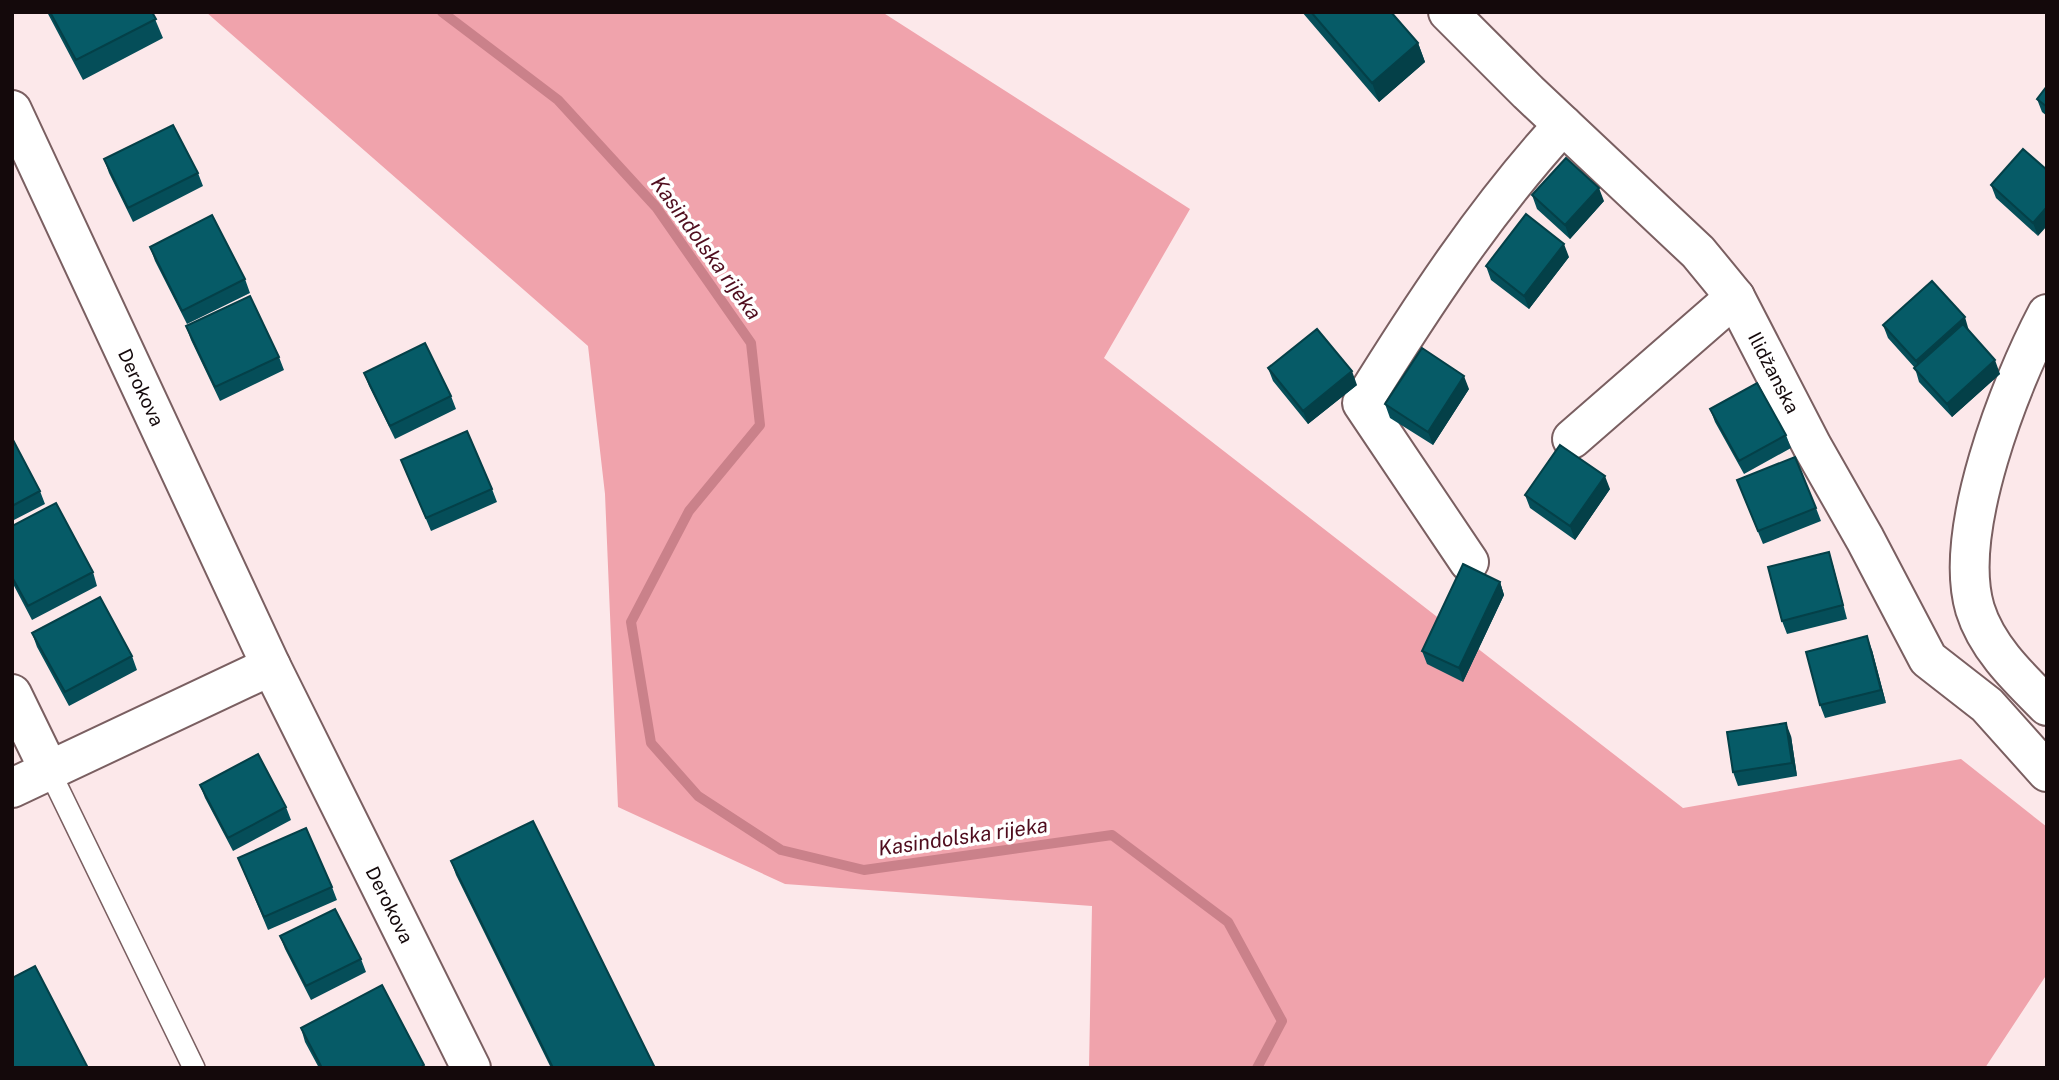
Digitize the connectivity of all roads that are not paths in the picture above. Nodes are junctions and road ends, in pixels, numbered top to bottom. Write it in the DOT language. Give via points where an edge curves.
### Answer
graph roads {
  1 [pos="1448,12"];
  2 [pos="12,110"];
  3 [pos="1563,125"];
  4 [pos="1735,296"];
  5 [pos="2047,314"];
  6 [pos="1572,439"];
  7 [pos="1469,562"];
  8 [pos="271,666"];
  9 [pos="12,694"];
  10 [pos="2047,706"];
  11 [pos="49,769"];
  12 [pos="2047,772"];
  13 [pos="12,788"];
  14 [pos="194,1068"];
  15 [pos="471,1068"];
  1 -- 3 [label="street, Ilidžanska"];
  2 -- 8 [label="street, Derokova"];
  3 -- 4 [label="street, Ilidžanska" via="1698,253"];
  3 -- 7 [label="street" via="1511,184 1427,299 1362,403"];
  4 -- 6 [label="street"];
  4 -- 12 [label="street, Ilidžanska" via="1928,659 1987,705"];
  5 -- 10 [label="street" via="2007,403 1970,539 1975,611 1994,649"];
  8 -- 11 [label="street"];
  8 -- 15 [label="street, Derokova"];
  9 -- 11 [label="street"];
  11 -- 13 [label="street"];
  11 -- 14 [label="lane"];
}
